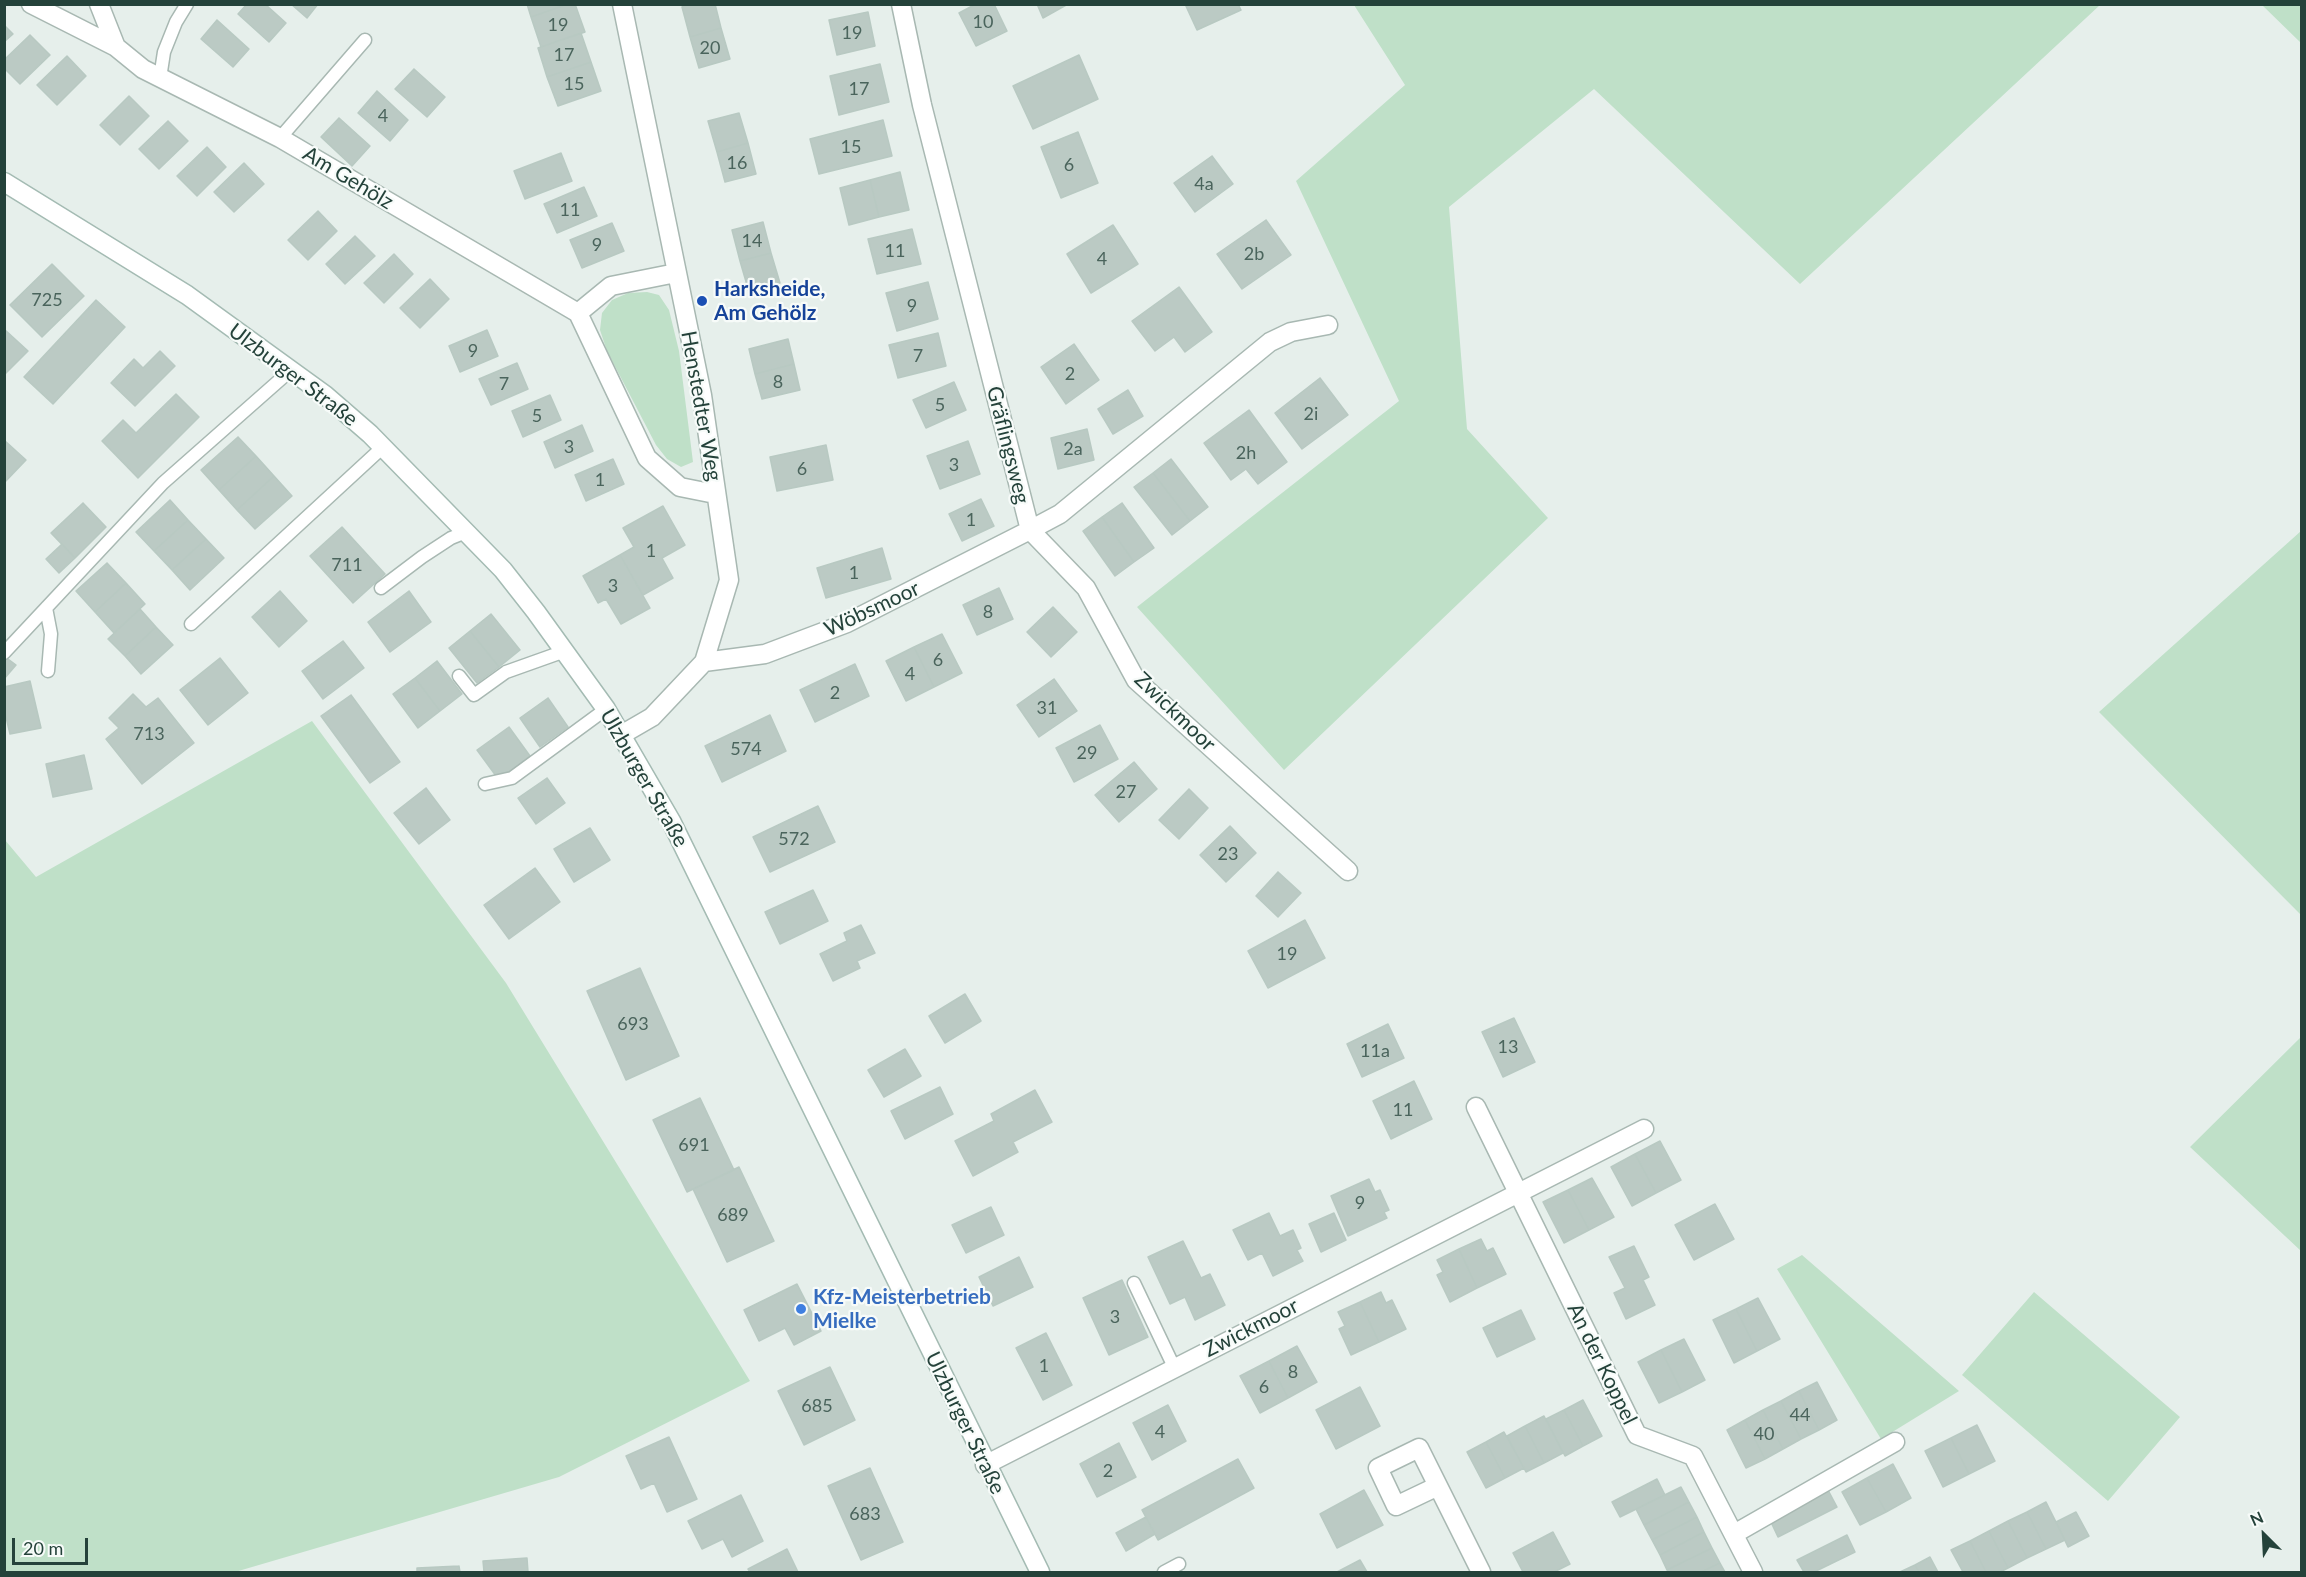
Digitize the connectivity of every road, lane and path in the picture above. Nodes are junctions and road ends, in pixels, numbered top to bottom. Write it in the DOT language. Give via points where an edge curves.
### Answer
graph roads {
  1 [pos="99,4"];
  2 [pos="187,4"];
  3 [pos="622,4"];
  4 [pos="901,4"];
  5 [pos="35,5"];
  6 [pos="365,40"];
  7 [pos="116,47"];
  8 [pos="160,78"];
  9 [pos="280,138"];
  10 [pos="4,182"];
  11 [pos="676,273"];
  12 [pos="578,313"];
  13 [pos="1328,325"];
  14 [pos="289,369"];
  15 [pos="383,447"];
  16 [pos="716,494"];
  17 [pos="1030,530"];
  18 [pos="466,532"];
  19 [pos="381,588"];
  20 [pos="46,608"];
  21 [pos="191,624"];
  22 [pos="565,651"];
  23 [pos="4,653"];
  24 [pos="705,662"];
  25 [pos="48,671"];
  26 [pos="459,676"];
  27 [pos="606,709"];
  28 [pos="621,735"];
  29 [pos="485,784"];
  30 [pos="1348,872"];
  31 [pos="1476,1107"];
  32 [pos="1644,1129"];
  33 [pos="1518,1192"];
  34 [pos="1134,1283"];
  35 [pos="1174,1367"];
  36 [pos="1895,1442"];
  37 [pos="985,1465"];
  38 [pos="1438,1486"];
  39 [pos="1734,1534"];
  40 [pos="1179,1564"];
  41 [pos="1040,1572"];
  42 [pos="1164,1572"];
  43 [pos="1481,1572"];
  44 [pos="1753,1572"];
  1 -- 7 [label="street, Am Gehölz"];
  2 -- 8 [label="lane" via="164,52"];
  3 -- 11 [label="street, Henstedter Weg"];
  4 -- 17 [label="street, Gräflingsweg" via="922,105"];
  5 -- 7 [label="street, Am Gehölz"];
  6 -- 9 [label="lane"];
  7 -- 8 [label="street, Am Gehölz"];
  8 -- 9 [label="street, Am Gehölz"];
  9 -- 12 [label="street, Am Gehölz"];
  10 -- 14 [label="street, Ulzburger Straße" via="187,295"];
  11 -- 12 [label="street" via="611,286"];
  11 -- 16 [label="street, Henstedter Weg" via="702,395"];
  12 -- 16 [label="street" via="647,458 680,487"];
  13 -- 17 [label="street, Gräflingsweg" via="1291,332 1270,342 1060,514"];
  14 -- 15 [label="street, Ulzburger Straße"];
  14 -- 20 [label="lane" via="163,483"];
  15 -- 18 [label="street, Ulzburger Straße"];
  15 -- 21 [label="lane"];
  16 -- 24 [label="street, Henstedter Weg" via="729,580"];
  17 -- 24 [label="street, Wöbsmoor" via="847,623 765,654"];
  17 -- 30 [label="street, Zwickmoor" via="1086,588 1136,680"];
  18 -- 19 [label="lane" via="422,557"];
  18 -- 22 [label="street, Ulzburger Straße" via="503,570"];
  20 -- 23 [label="lane"];
  20 -- 25 [label="lane" via="51,634"];
  22 -- 26 [label="lane" via="506,672 474,695"];
  22 -- 27 [label="street, Ulzburger Straße"];
  24 -- 28 [label="street, Henstedter Weg" via="652,717"];
  27 -- 28 [label="street, Ulzburger Straße"];
  27 -- 29 [label="lane" via="513,778"];
  28 -- 37 [label="street, Ulzburger Straße" via="692,862"];
  31 -- 33 [label="street"];
  32 -- 33 [label="street, Zwickmoor"];
  33 -- 35 [label="street, Zwickmoor"];
  33 -- 39 [label="street, An der Koppel" via="1637,1435 1693,1456"];
  34 -- 35 [label="lane"];
  35 -- 37 [label="street, Zwickmoor"];
  36 -- 39 [label="street"];
  37 -- 41 [label="street, Ulzburger Straße"];
  38 -- 43 [label="street"];
  39 -- 44 [label="street, An der Koppel"];
  40 -- 42 [label="lane"];
}
